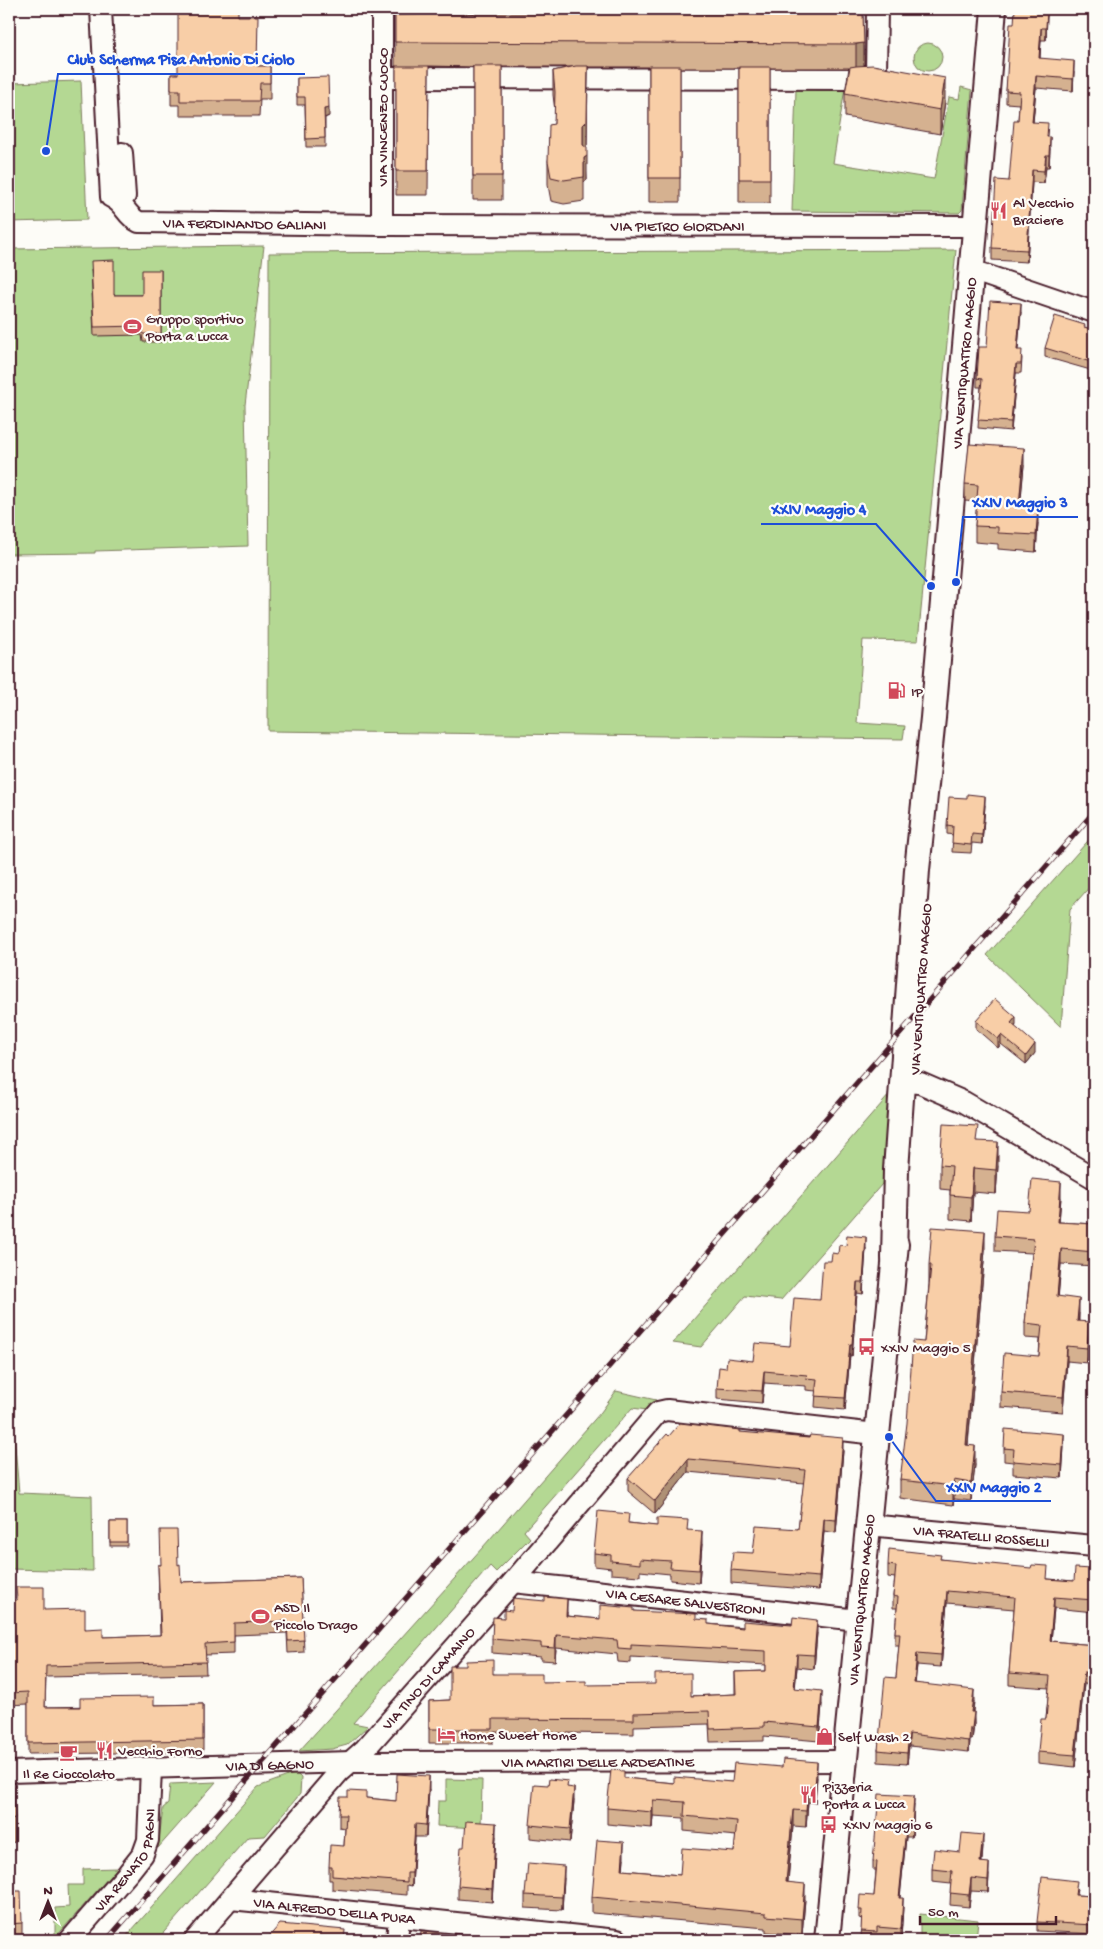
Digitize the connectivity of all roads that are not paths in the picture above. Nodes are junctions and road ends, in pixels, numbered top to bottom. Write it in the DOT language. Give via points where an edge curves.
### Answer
graph roads {
  1 [pos="101,9"];
  2 [pos="114,9"];
  3 [pos="382,9"];
  4 [pos="877,9"];
  5 [pos="994,9"];
  6 [pos="381,78"];
  7 [pos="119,200"];
  8 [pos="382,225"];
  9 [pos="975,226"];
  10 [pos="971,270"];
  11 [pos="1094,312"];
  12 [pos="907,1082"];
  13 [pos="1094,1178"];
  14 [pos="876,1434"];
  15 [pos="868,1525"];
  16 [pos="1094,1546"];
  17 [pos="513,1582"];
  18 [pos="858,1620"];
  19 [pos="844,1761"];
  20 [pos="351,1762"];
  21 [pos="151,1768"];
  22 [pos="9,1772"];
  23 [pos="231,1899"];
  24 [pos="398,1918"];
  25 [pos="70,1940"];
  26 [pos="195,1940"];
  27 [pos="397,1940"];
  28 [pos="617,1940"];
  29 [pos="827,1940"];
  1 -- 7 [label="street, VIA FERDINANDO GALIANI" via="111,197"];
  2 -- 7 [label="street" via="125,196"];
  3 -- 6 [label="street, VIA VINCENZO CUOCO"];
  4 -- 6 [label="street" via="876,73 870,78"];
  5 -- 9 [label="street, VIA VENTIQUATTRO MAGGIO"];
  6 -- 8 [label="street, VIA VINCENZO CUOCO"];
  7 -- 8 [label="street, VIA FERDINANDO GALIANI" via="132,218 143,222"];
  8 -- 9 [label="street, VIA PIETRO GIORDANI"];
  9 -- 10 [label="street, VIA VENTIQUATTRO MAGGIO"];
  10 -- 11 [label="street"];
  10 -- 12 [label="street, VIA VENTIQUATTRO MAGGIO" via="917,870"];
  12 -- 13 [label="street" via="936,1089 964,1102"];
  12 -- 14 [label="street, VIA VENTIQUATTRO MAGGIO" via="907,1172 894,1258"];
  14 -- 15 [label="street, VIA VENTIQUATTRO MAGGIO"];
  14 -- 17 [label="street, VIA TINO DI CAMAINO" via="667,1410 658,1412"];
  15 -- 16 [label="street, VIA FRATELLI ROSSELLI"];
  15 -- 18 [label="street, VIA VENTIQUATTRO MAGGIO"];
  17 -- 18 [label="street, VIA CESARE SALVESTRONI"];
  17 -- 20 [label="street, VIA TINO DI CAMAINO"];
  18 -- 19 [label="street, VIA VENTIQUATTRO MAGGIO"];
  19 -- 20 [label="street, VIA MARTIRI DELLE ARDEATINE"];
  19 -- 29 [label="street, VIA VENTIQUATTRO MAGGIO"];
  20 -- 21 [label="street, VIA DI GAGNO"];
  20 -- 23 [label="street, VIA TINO DI CAMAINO"];
  21 -- 22 [label="street, VIA DI GAGNO"];
  21 -- 25 [label="street, VIA RENATO PAGNI" via="148,1840 143,1854"];
  23 -- 24 [label="street, VIA ALFREDO DELLA PURA"];
  23 -- 26 [label="street, VIA TINO DI CAMAINO"];
  24 -- 27 [label="street"];
  24 -- 28 [label="street, VIA ALFREDO DELLA PURA"];
}
